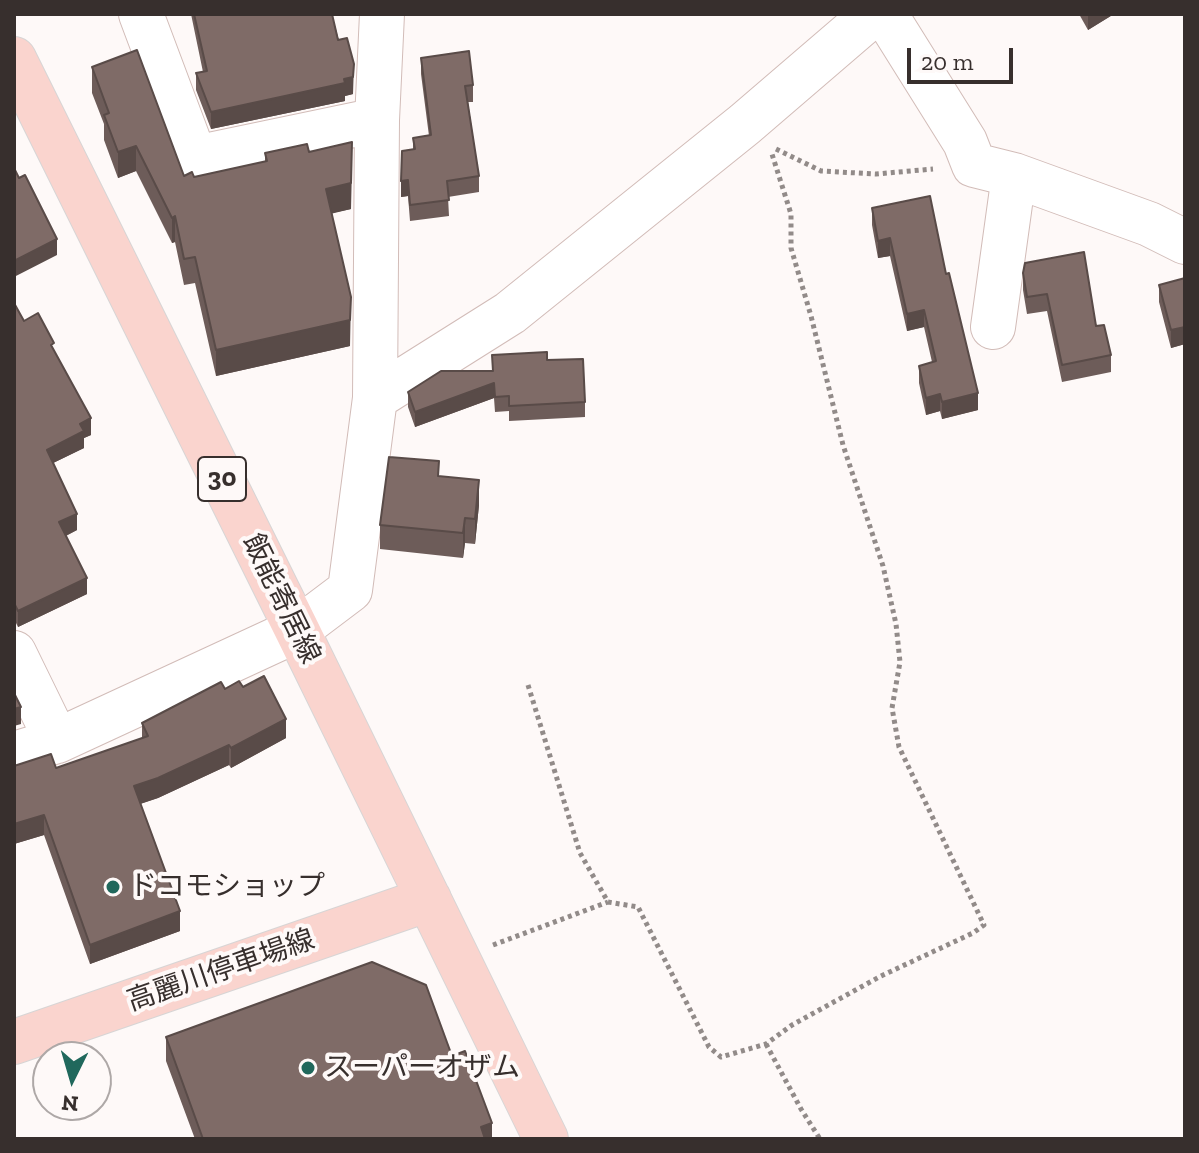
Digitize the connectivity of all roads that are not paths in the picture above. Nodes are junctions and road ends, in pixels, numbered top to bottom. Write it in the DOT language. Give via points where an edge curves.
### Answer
graph roads {
  1 [pos="141,14"];
  2 [pos="382,14"];
  3 [pos="873,14"];
  4 [pos="885,14"];
  5 [pos="14,60"];
  6 [pos="377,120"];
  7 [pos="994,170"];
  8 [pos="1185,242"];
  9 [pos="993,327"];
  10 [pos="375,398"];
  11 [pos="297,630"];
  12 [pos="14,653"];
  13 [pos="57,741"];
  14 [pos="14,754"];
  15 [pos="429,899"];
  16 [pos="14,1042"];
  17 [pos="546,1139"];
  1 -- 6 [label="street" via="195,158"];
  2 -- 6 [label="street"];
  3 -- 10 [label="street" via="520,305"];
  4 -- 7 [label="street" via="965,142"];
  5 -- 11 [label="main road, 飯能寄居線 / 30"];
  6 -- 10 [label="street"];
  7 -- 8 [label="street" via="1149,224"];
  7 -- 9 [label="street"];
  10 -- 11 [label="street" via="350,590"];
  11 -- 13 [label="street"];
  11 -- 15 [label="main road, 飯能寄居線 / 30"];
  12 -- 13 [label="street"];
  13 -- 14 [label="street"];
  15 -- 16 [label="main road, 高麗川停車場線"];
  15 -- 17 [label="main road, 飯能寄居線 / 30"];
}
